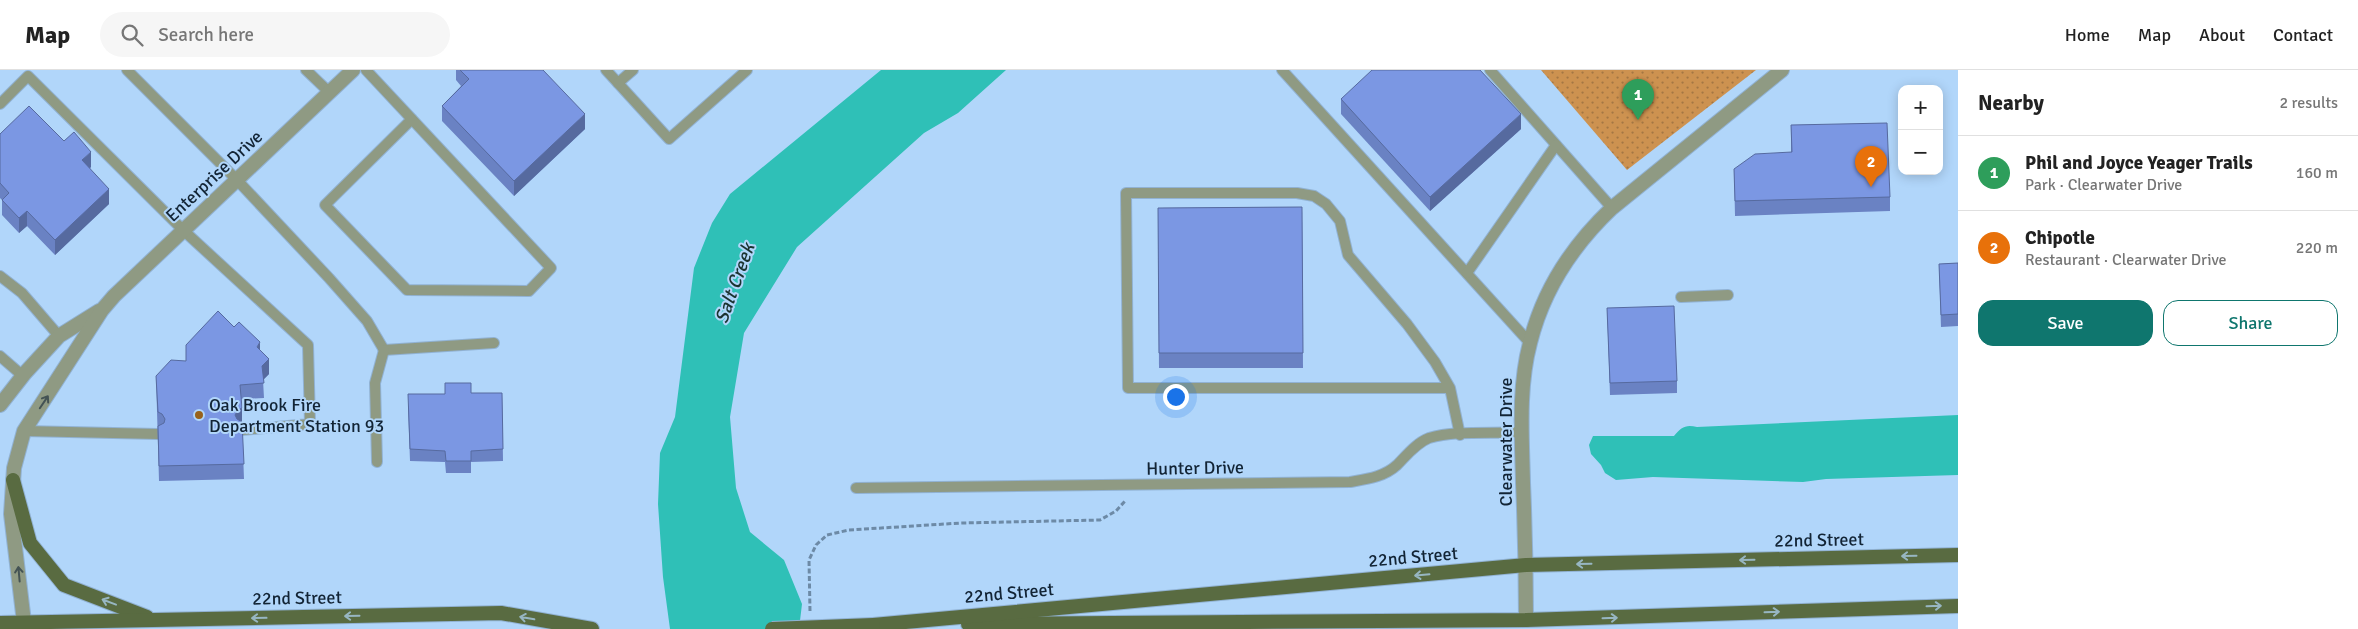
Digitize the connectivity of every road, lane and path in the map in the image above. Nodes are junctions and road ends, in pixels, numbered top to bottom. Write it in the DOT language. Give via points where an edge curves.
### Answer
graph roads {
  1 [pos="127,70"];
  2 [pos="306,70"];
  3 [pos="353,70"];
  4 [pos="366,70"];
  5 [pos="606,70"];
  6 [pos="633,70"];
  7 [pos="747,70"];
  8 [pos="1282,70"];
  9 [pos="1490,70"];
  10 [pos="1782,70"];
  11 [pos="618,83"];
  12 [pos="329,92"];
  13 [pos="0,104"];
  14 [pos="412,119"];
  15 [pos="1556,145"];
  16 [pos="236,180"];
  17 [pos="1612,208"];
  18 [pos="183,230"];
  19 [pos="1467,273"];
  20 [pos="0,276"];
  21 [pos="1728,295"];
  22 [pos="1682,297"];
  23 [pos="102,310"];
  24 [pos="59,336"];
  25 [pos="494,343"];
  26 [pos="1530,343"];
  27 [pos="384,350"];
  28 [pos="0,356"];
  29 [pos="23,376"];
  30 [pos="1450,388"];
  31 [pos="0,405"];
  32 [pos="242,430"];
  33 [pos="24,431"];
  34 [pos="1522,432"];
  35 [pos="158,434"];
  36 [pos="1460,435"];
  37 [pos="377,462"];
  38 [pos="13,480"];
  39 [pos="1129,486"];
  40 [pos="856,488"];
  41 [pos="1958,555"];
  42 [pos="1526,565"];
  43 [pos="1958,606"];
  44 [pos="155,620"];
  45 [pos="811,620"];
  46 [pos="1526,620"];
  47 [pos="24,622"];
  48 [pos="0,623"];
  49 [pos="873,624"];
  50 [pos="592,629"];
  51 [pos="772,629"];
  1 -- 16 [label="lane"];
  2 -- 12 [label="lane"];
  3 -- 12 [label="street, Enterprise Drive"];
  4 -- 14 [label="lane"];
  5 -- 11 [label="lane"];
  6 -- 11 [label="lane"];
  7 -- 11 [label="lane" via="668,140"];
  8 -- 19 [label="lane"];
  9 -- 15 [label="lane"];
  10 -- 17 [label="street, Clearwater Drive"];
  12 -- 16 [label="street, Enterprise Drive"];
  13 -- 18 [label="lane" via="28,76"];
  14 -- 14 [label="lane" via="551,268 529,291 407,290 325,205"];
  15 -- 17 [label="lane"];
  15 -- 19 [label="lane"];
  16 -- 18 [label="street, Enterprise Drive"];
  16 -- 27 [label="lane" via="367,321"];
  17 -- 26 [label="street, Clearwater Drive" via="1589,230 1565,261 1545,298"];
  18 -- 23 [label="street, Enterprise Drive"];
  18 -- 32 [label="lane" via="308,345 310,424"];
  19 -- 26 [label="lane"];
  20 -- 24 [label="lane" via="22,293"];
  21 -- 22 [label="lane"];
  23 -- 24 [label="street, Enterprise Drive"];
  33 -- 23 [label="street, Enterprise Drive, one-way"];
  24 -- 29 [label="street, Enterprise Drive"];
  25 -- 27 [label="lane"];
  26 -- 34 [label="street, Clearwater Drive" via="1523,381"];
  27 -- 37 [label="lane" via="375,383"];
  28 -- 29 [label="lane"];
  29 -- 31 [label="street, Enterprise Drive"];
  30 -- 30 [label="lane" via="1407,324 1348,255 1340,222 1326,204 1314,196 1297,192 1126,193 1128,388"];
  30 -- 36 [label="lane"];
  33 -- 35 [label="lane"];
  33 -- 38 [label="street, Enterprise Drive"];
  34 -- 36 [label="lane, Hunter Drive"];
  34 -- 42 [label="street, Clearwater Drive"];
  36 -- 39 [label="lane, Hunter Drive" via="1427,439 1395,467 1376,478 1350,482"];
  44 -- 38 [label="main road, one-way" via="64,585 30,543"];
  47 -- 38 [label="street, Enterprise Drive, one-way" via="11,514"];
  39 -- 40 [label="lane, Hunter Drive"];
  39 -- 45 [label="path" via="1125,502 1116,512 1100,520 942,524 849,530 827,535 816,545 809,560"];
  41 -- 42 [label="main road, 22nd Street, one-way"];
  42 -- 46 [label="street, Clearwater Drive"];
  42 -- 49 [label="main road, 22nd Street, one-way"];
  46 -- 43 [label="main road, 22nd Street, one-way"];
  44 -- 47 [label="main road, 22nd Street"];
  50 -- 44 [label="main road, 22nd Street, one-way" via="501,613"];
  46 -- 49 [label="main road, 22nd Street"];
  47 -- 48 [label="main road, 22nd Street"];
  49 -- 51 [label="main road, 22nd Street, bridge"];
}
